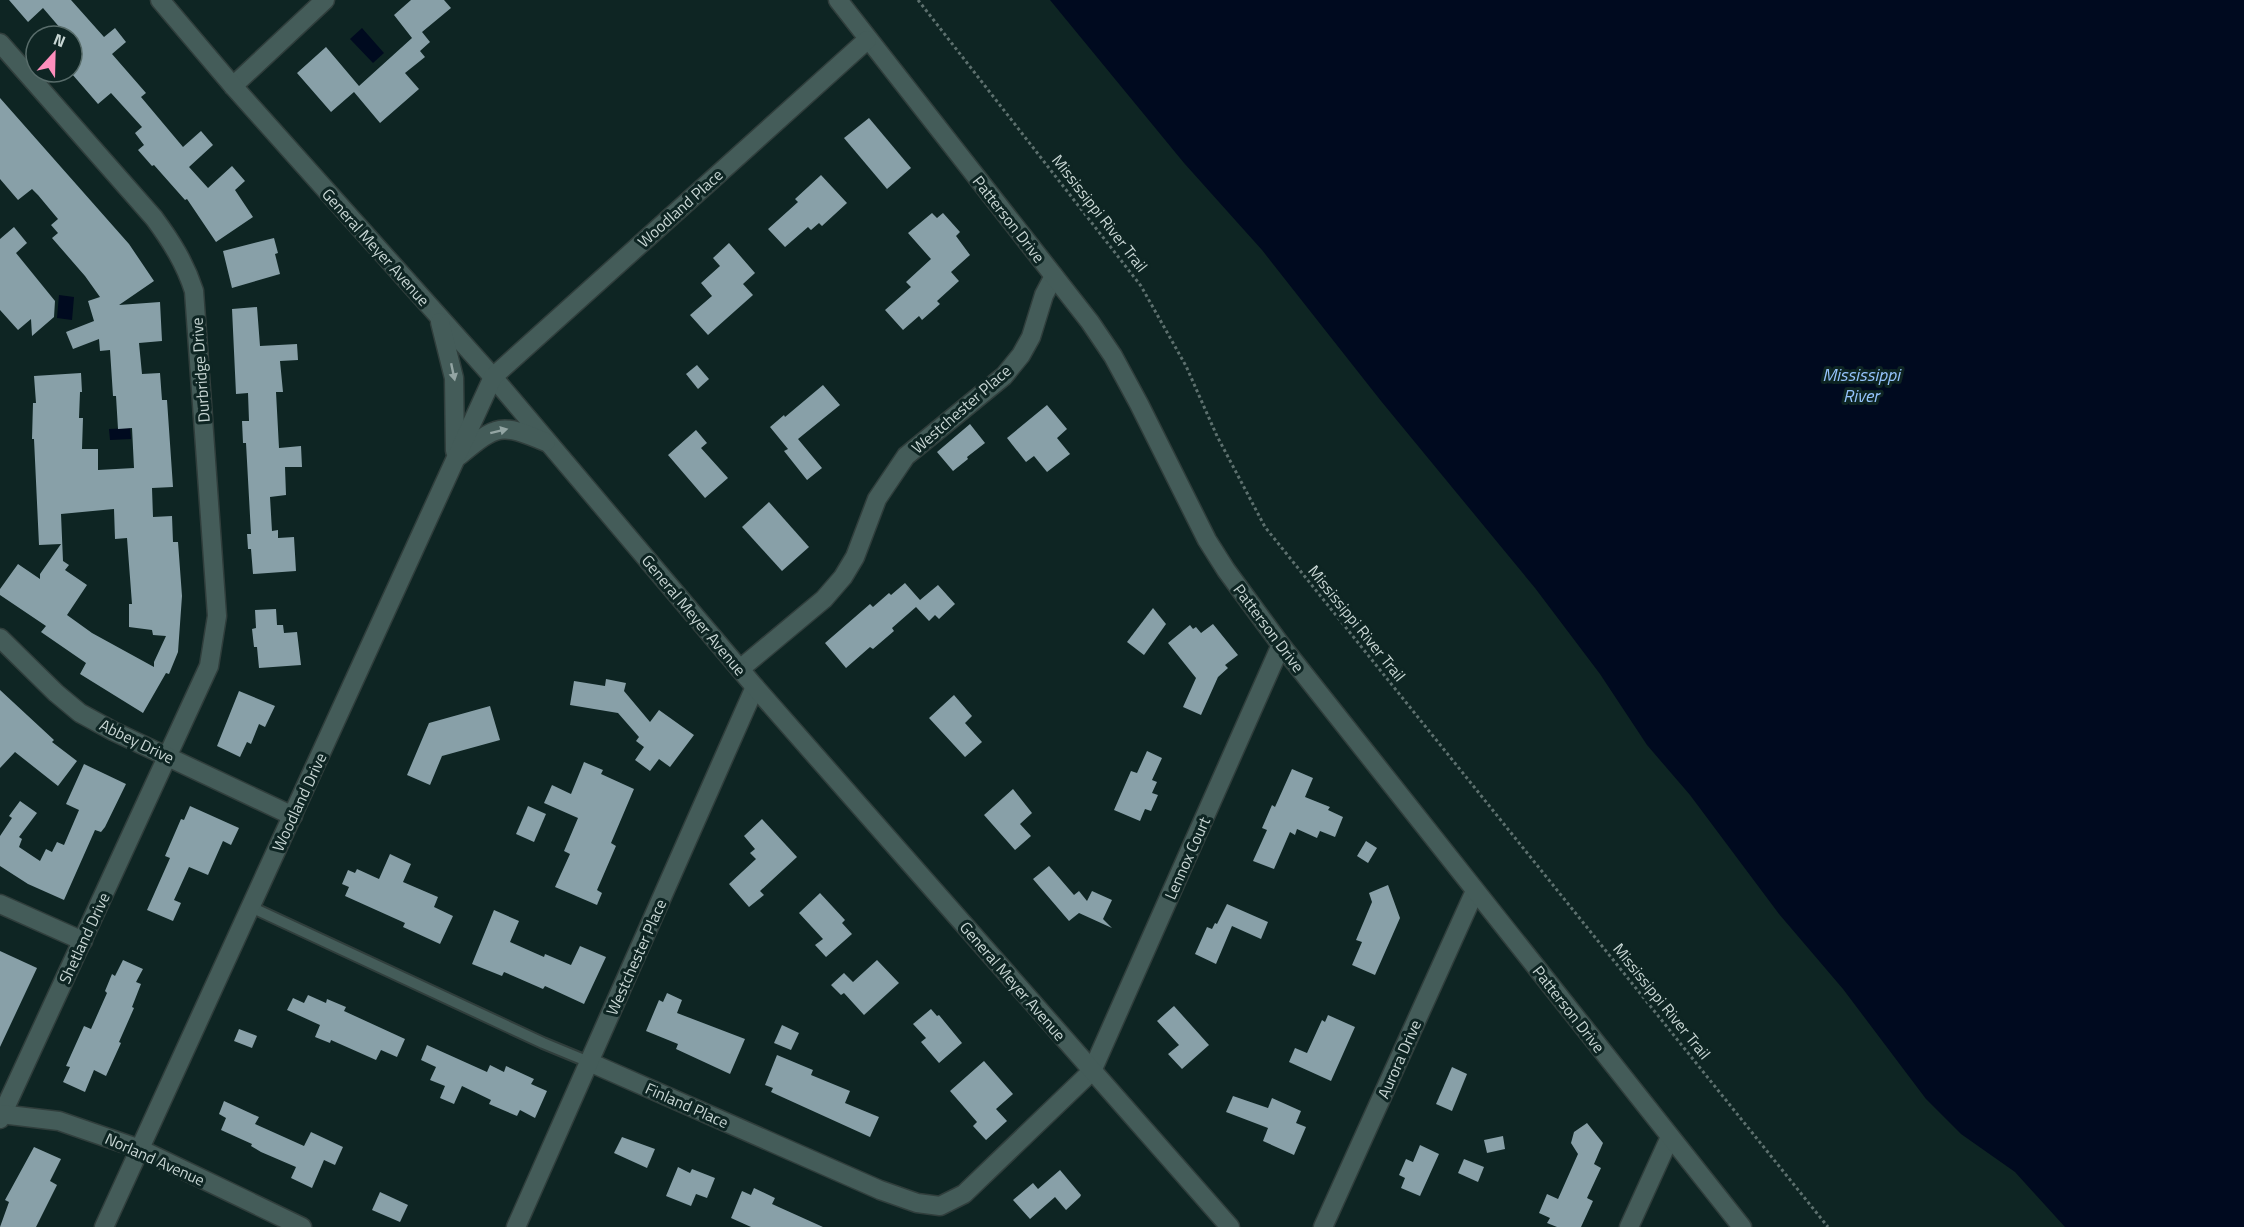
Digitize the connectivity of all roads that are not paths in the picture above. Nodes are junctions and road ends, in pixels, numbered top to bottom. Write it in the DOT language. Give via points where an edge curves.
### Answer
graph roads {
  1 [pos="160,0"];
  2 [pos="326,0"];
  3 [pos="838,0"];
  4 [pos="867,40"];
  5 [pos="0,43"];
  6 [pos="233,86"];
  7 [pos="1054,276"];
  8 [pos="438,315"];
  9 [pos="493,377"];
  10 [pos="548,443"];
  11 [pos="455,459"];
  12 [pos="0,638"];
  13 [pos="1281,645"];
  14 [pos="740,669"];
  15 [pos="755,687"];
  16 [pos="168,757"];
  17 [pos="293,816"];
  18 [pos="1475,891"];
  19 [pos="0,904"];
  20 [pos="251,907"];
  21 [pos="83,941"];
  22 [pos="590,1062"];
  23 [pos="1092,1071"];
  24 [pos="1,1116"];
  25 [pos="1670,1137"];
  26 [pos="140,1149"];
  27 [pos="104,1227"];
  28 [pos="302,1227"];
  29 [pos="516,1227"];
  30 [pos="1230,1227"];
  31 [pos="1323,1227"];
  32 [pos="1629,1227"];
  33 [pos="1742,1227"];
  1 -- 6 [label="street, General Meyer Avenue"];
  2 -- 6 [label="street"];
  3 -- 4 [label="street, Patterson Drive"];
  4 -- 7 [label="street, Patterson Drive"];
  4 -- 9 [label="street, Woodland Place"];
  5 -- 16 [label="street, Durbridge Drive" via="154,218 175,247 194,291 217,616 209,666"];
  6 -- 8 [label="street, General Meyer Avenue"];
  7 -- 13 [label="street, Patterson Drive" via="1113,356 1226,570"];
  7 -- 14 [label="street, Westchester Place" via="1021,355 1004,376 906,456 877,499 855,557 843,577 824,599"];
  8 -- 9 [label="street, General Meyer Avenue"];
  8 -- 11 [label="street, one-way" via="454,378"];
  9 -- 10 [label="street, General Meyer Avenue"];
  9 -- 11 [label="street, Woodland Drive"];
  11 -- 10 [label="street, one-way" via="499,429 512,429"];
  10 -- 14 [label="street, General Meyer Avenue"];
  11 -- 17 [label="street, Woodland Drive"];
  12 -- 16 [label="street, Abbey Drive" via="80,713"];
  13 -- 18 [label="street, Patterson Drive"];
  13 -- 23 [label="street, Lennox Court"];
  14 -- 15 [label="street, General Meyer Avenue"];
  15 -- 22 [label="street, Westchester Place"];
  15 -- 23 [label="street, General Meyer Avenue"];
  16 -- 17 [label="street, Abbey Drive"];
  16 -- 21 [label="street, Shetland Drive"];
  17 -- 20 [label="street, Woodland Drive"];
  18 -- 25 [label="street, Patterson Drive"];
  18 -- 31 [label="street, Aurora Drive"];
  19 -- 21 [label="street"];
  20 -- 22 [label="lane, Finland Place"];
  20 -- 26 [label="street, Woodland Drive"];
  21 -- 24 [label="street, Shetland Drive"];
  22 -- 23 [label="street, Finland Place" via="880,1190 940,1206 964,1194"];
  22 -- 29 [label="street, Westchester Place"];
  23 -- 30 [label="street, General Meyer Avenue"];
  24 -- 26 [label="street, Norland Avenue" via="59,1121"];
  25 -- 32 [label="street"];
  25 -- 33 [label="street, Patterson Drive"];
  26 -- 27 [label="street, Woodland Drive"];
  26 -- 28 [label="street, Norland Avenue"];
}
